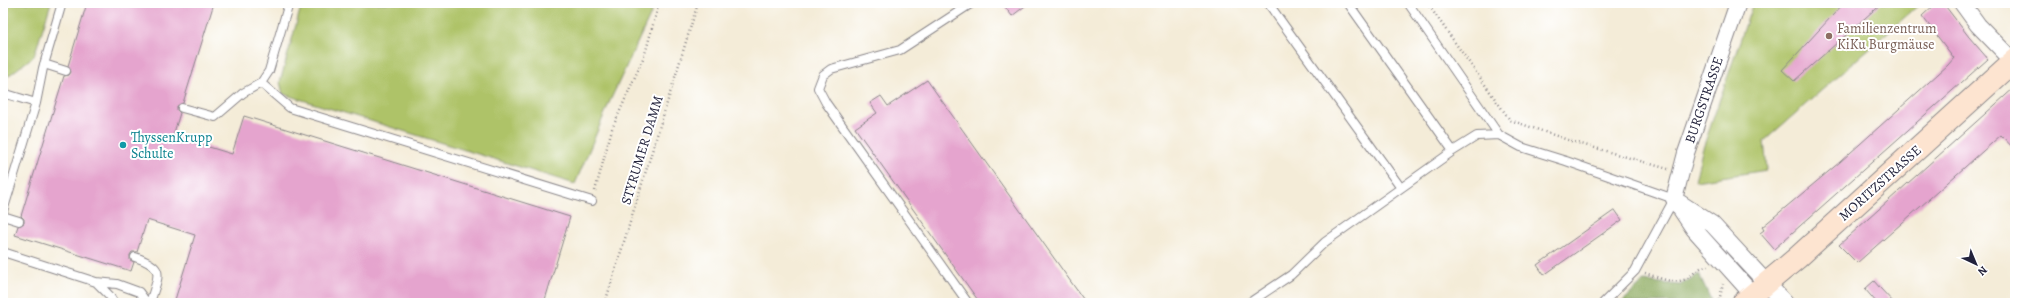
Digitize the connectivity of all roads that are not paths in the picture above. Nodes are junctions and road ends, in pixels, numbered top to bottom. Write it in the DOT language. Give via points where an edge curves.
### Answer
graph roads {
  1 [pos="62,3"];
  2 [pos="289,3"];
  3 [pos="972,3"];
  4 [pos="1268,3"];
  5 [pos="1348,3"];
  6 [pos="1408,3"];
  7 [pos="1738,3"];
  8 [pos="1962,3"];
  9 [pos="2014,62"];
  10 [pos="44,64"];
  11 [pos="66,71"];
  12 [pos="261,83"];
  13 [pos="3,93"];
  14 [pos="36,103"];
  15 [pos="182,108"];
  16 [pos="1499,136"];
  17 [pos="1453,151"];
  18 [pos="1401,188"];
  19 [pos="1674,199"];
  20 [pos="592,201"];
  21 [pos="3,211"];
  22 [pos="3,216"];
  23 [pos="19,221"];
  24 [pos="3,252"];
  25 [pos="135,257"];
  26 [pos="96,282"];
  27 [pos="1754,294"];
  28 [pos="114,303"];
  29 [pos="147,303"];
  30 [pos="150,303"];
  31 [pos="968,303"];
  32 [pos="1249,303"];
  33 [pos="1603,303"];
  34 [pos="1785,303"];
  1 -- 10 [label="lane"];
  2 -- 12 [label="lane" via="269,71"];
  3 -- 31 [label="lane" via="900,50 831,69 820,79 818,88 826,103"];
  4 -- 18 [label="lane"];
  5 -- 17 [label="lane"];
  6 -- 16 [label="lane"];
  7 -- 19 [label="street, BURGSTRASSE"];
  8 -- 9 [label="street" via="1978,25"];
  9 -- 27 [label="main road, MORITZSTRASSE"];
  10 -- 11 [label="lane"];
  10 -- 14 [label="lane"];
  12 -- 15 [label="lane" via="243,93 215,117"];
  12 -- 20 [label="lane" via="290,108"];
  13 -- 14 [label="lane"];
  14 -- 21 [label="lane"];
  16 -- 17 [label="lane" via="1477,136"];
  16 -- 19 [label="lane" via="1521,147"];
  17 -- 18 [label="lane"];
  18 -- 32 [label="lane" via="1325,242 1292,275"];
  19 -- 27 [label="street" via="1723,268"];
  19 -- 27 [label="street" via="1712,224"];
  19 -- 33 [label="lane" via="1635,270"];
  22 -- 23 [label="lane"];
  24 -- 26 [label="lane"];
  25 -- 30 [label="lane" via="150,262 157,268"];
  26 -- 28 [label="lane" via="110,295"];
  26 -- 29 [label="lane" via="116,284 139,292"];
  27 -- 34 [label="street"];
}
